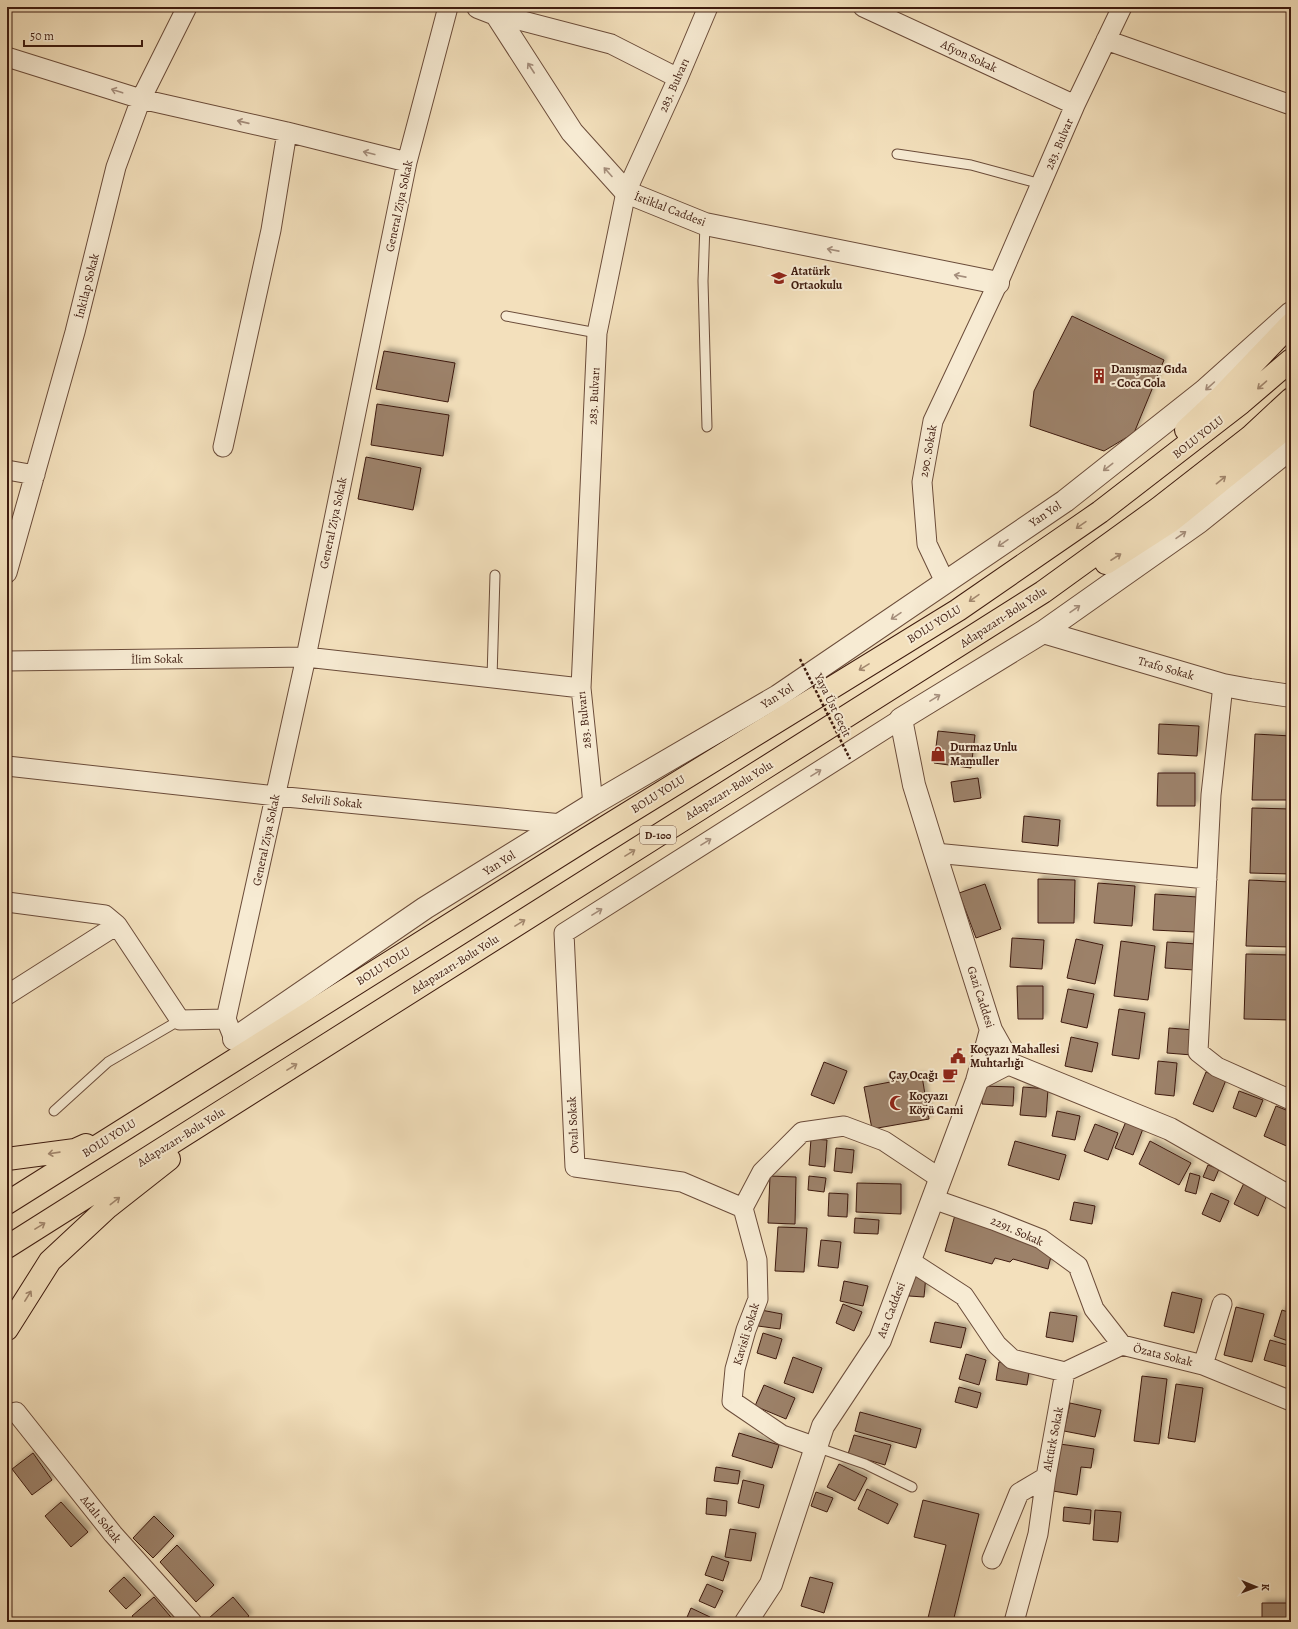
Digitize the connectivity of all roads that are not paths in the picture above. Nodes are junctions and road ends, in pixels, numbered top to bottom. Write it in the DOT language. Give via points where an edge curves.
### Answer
graph roads {
  1 [pos="187,7"];
  2 [pos="448,7"];
  3 [pos="708,7"];
  4 [pos="863,7"];
  5 [pos="1122,7"];
  6 [pos="487,10"];
  7 [pos="1106,40"];
  8 [pos="7,57"];
  9 [pos="678,78"];
  10 [pos="141,99"];
  11 [pos="1075,105"];
  12 [pos="1291,105"];
  13 [pos="287,132"];
  14 [pos="897,154"];
  15 [pos="407,162"];
  16 [pos="1041,184"];
  17 [pos="626,192"];
  18 [pos="705,224"];
  19 [pos="998,283"];
  20 [pos="1291,313"];
  21 [pos="506,316"];
  22 [pos="1291,324"];
  23 [pos="597,333"];
  24 [pos="1291,360"];
  25 [pos="1291,399"];
  26 [pos="1291,424"];
  27 [pos="707,427"];
  28 [pos="222,447"];
  29 [pos="1291,448"];
  30 [pos="7,470"];
  31 [pos="35,475"];
  32 [pos="1100,512"];
  33 [pos="7,573"];
  34 [pos="495,575"];
  35 [pos="945,582"];
  36 [pos="1043,592"];
  37 [pos="1043,632"];
  38 [pos="306,657"];
  39 [pos="7,661"];
  40 [pos="492,678"];
  41 [pos="1224,685"];
  42 [pos="581,688"];
  43 [pos="1291,696"];
  44 [pos="901,719"];
  45 [pos="7,766"];
  46 [pos="276,796"];
  47 [pos="593,804"];
  48 [pos="562,824"];
  49 [pos="935,853"];
  50 [pos="1207,879"];
  51 [pos="7,902"];
  52 [pos="117,925"];
  53 [pos="7,995"];
  54 [pos="180,1020"];
  55 [pos="230,1029"];
  56 [pos="991,1030"];
  57 [pos="1010,1064"];
  58 [pos="977,1081"];
  59 [pos="268,1082"];
  60 [pos="1291,1100"];
  61 [pos="54,1111"];
  62 [pos="141,1118"];
  63 [pos="7,1160"];
  64 [pos="937,1189"];
  65 [pos="1291,1198"];
  66 [pos="7,1203"];
  67 [pos="744,1208"];
  68 [pos="7,1247"];
  69 [pos="910,1261"];
  70 [pos="1222,1304"];
  71 [pos="7,1329"];
  72 [pos="1122,1345"];
  73 [pos="1203,1365"];
  74 [pos="1065,1372"];
  75 [pos="1291,1401"];
  76 [pos="16,1412"];
  77 [pos="816,1447"];
  78 [pos="1046,1477"];
  79 [pos="912,1487"];
  80 [pos="992,1559"];
  81 [pos="192,1622"];
  82 [pos="746,1622"];
  83 [pos="1014,1622"];
  1 -- 10 [label="street, İnkilap Sokak"];
  2 -- 15 [label="street, General Ziya Sokak"];
  3 -- 9 [label="street, 283. Bulvarı"];
  4 -- 11 [label="street, Afyon Sokak"];
  5 -- 7 [label="street, 283. Bulvar"];
  6 -- 9 [label="street" via="611,44"];
  17 -- 6 [label="street, İstiklal Caddesi, one-way" via="572,132"];
  7 -- 11 [label="street, 283. Bulvar"];
  7 -- 12 [label="street"];
  10 -- 8 [label="street, one-way"];
  9 -- 17 [label="street, 283. Bulvarı"];
  13 -- 10 [label="street, one-way"];
  10 -- 31 [label="street, İnkilap Sokak" via="116,167 75,332"];
  11 -- 16 [label="street, 283. Bulvar"];
  15 -- 13 [label="street, one-way"];
  13 -- 28 [label="street" via="271,230"];
  14 -- 16 [label="lane" via="971,165"];
  15 -- 38 [label="street, General Ziya Sokak"];
  16 -- 19 [label="street, 283. Bulvar"];
  17 -- 18 [label="street, İstiklal Caddesi"];
  17 -- 23 [label="street, 283. Bulvarı"];
  19 -- 18 [label="street, İstiklal Caddesi, one-way"];
  18 -- 27 [label="lane" via="703,282"];
  19 -- 35 [label="street, 290. Sokak" via="933,421 922,482 927,544"];
  20 -- 35 [label="street, Yan Yol, one-way" via="1204,391 1065,501"];
  21 -- 23 [label="lane"];
  22 -- 32 [label="highway" via="1218,400"];
  23 -- 42 [label="street, 283. Bulvarı"];
  24 -- 32 [label="highway, BOLU YOLU / D-100, one-way" via="1241,404"];
  25 -- 36 [label="highway, Adapazarı-Bolu Yolu / D-100" via="1238,446 1159,508"];
  36 -- 26 [label="highway, one-way" via="1109,562 1171,521"];
  37 -- 29 [label="street, one-way" via="1199,522"];
  30 -- 31 [label="street"];
  31 -- 33 [label="street, İnkilap Sokak"];
  32 -- 62 [label="highway, BOLU YOLU / D-100, one-way" via="958,610"];
  34 -- 40 [label="lane"];
  35 -- 47 [label="street, Yan Yol, one-way" via="778,696"];
  59 -- 36 [label="highway, Adapazarı-Bolu Yolu / D-100, one-way"];
  37 -- 41 [label="street, Trafo Sokak"];
  44 -- 37 [label="street, one-way"];
  38 -- 39 [label="street, İlim Sokak"];
  38 -- 40 [label="street, İlim Sokak"];
  38 -- 46 [label="street, General Ziya Sokak"];
  40 -- 42 [label="street, İlim Sokak"];
  41 -- 43 [label="street, Trafo Sokak"];
  41 -- 50 [label="street" via="1211,795"];
  42 -- 47 [label="street, 283. Bulvarı"];
  44 -- 49 [label="street, Gazi Caddesi" via="914,785"];
  67 -- 44 [label="street, Ovalı Sokak, one-way" via="682,1182 575,1167 564,933"];
  45 -- 46 [label="street, Selvili Sokak"];
  46 -- 48 [label="street, Selvili Sokak"];
  46 -- 55 [label="street, General Ziya Sokak"];
  47 -- 48 [label="street, Yan Yol"];
  48 -- 55 [label="street, Yan Yol"];
  49 -- 50 [label="street"];
  49 -- 56 [label="street, Gazi Caddesi"];
  50 -- 60 [label="street" via="1198,1052 1217,1067"];
  51 -- 52 [label="street" via="105,915"];
  52 -- 53 [label="street"];
  52 -- 54 [label="street"];
  54 -- 55 [label="street"];
  54 -- 61 [label="lane" via="108,1062"];
  56 -- 57 [label="street, Gazi Caddesi"];
  56 -- 58 [label="street, Ata Caddesi"];
  57 -- 58 [label="street"];
  57 -- 65 [label="street" via="1170,1129"];
  58 -- 64 [label="street, Ata Caddesi"];
  68 -- 59 [label="highway, Adapazarı-Bolu Yolu / D-100, one-way"];
  71 -- 59 [label="highway, one-way" via="50,1261 108,1207"];
  62 -- 63 [label="highway, one-way" via="75,1150"];
  62 -- 66 [label="highway, BOLU YOLU / D-100"];
  64 -- 67 [label="street" via="884,1142 844,1126 802,1132 762,1172"];
  64 -- 69 [label="street, Ata Caddesi"];
  64 -- 72 [label="street, 2291. Sokak" via="993,1220 1041,1240 1078,1266 1094,1309"];
  67 -- 77 [label="street, Kavisli Sokak" via="757,1260 758,1299 735,1369 732,1401 782,1435"];
  69 -- 74 [label="street" via="964,1296 997,1344 1012,1358"];
  69 -- 77 [label="street, Ata Caddesi" via="880,1340 823,1426"];
  70 -- 73 [label="street"];
  72 -- 73 [label="street, Özata Sokak"];
  72 -- 74 [label="street, Özata Sokak"];
  73 -- 75 [label="street, Özata Sokak"];
  74 -- 78 [label="street, Aktürk Sokak"];
  76 -- 81 [label="street, Adalı Sokak" via="113,1534"];
  77 -- 79 [label="lane" via="865,1464"];
  77 -- 82 [label="street, Ata Caddesi" via="771,1584"];
  78 -- 80 [label="street, Aktürk Sokak" via="1019,1493"];
  78 -- 83 [label="street" via="1038,1534"];
}
